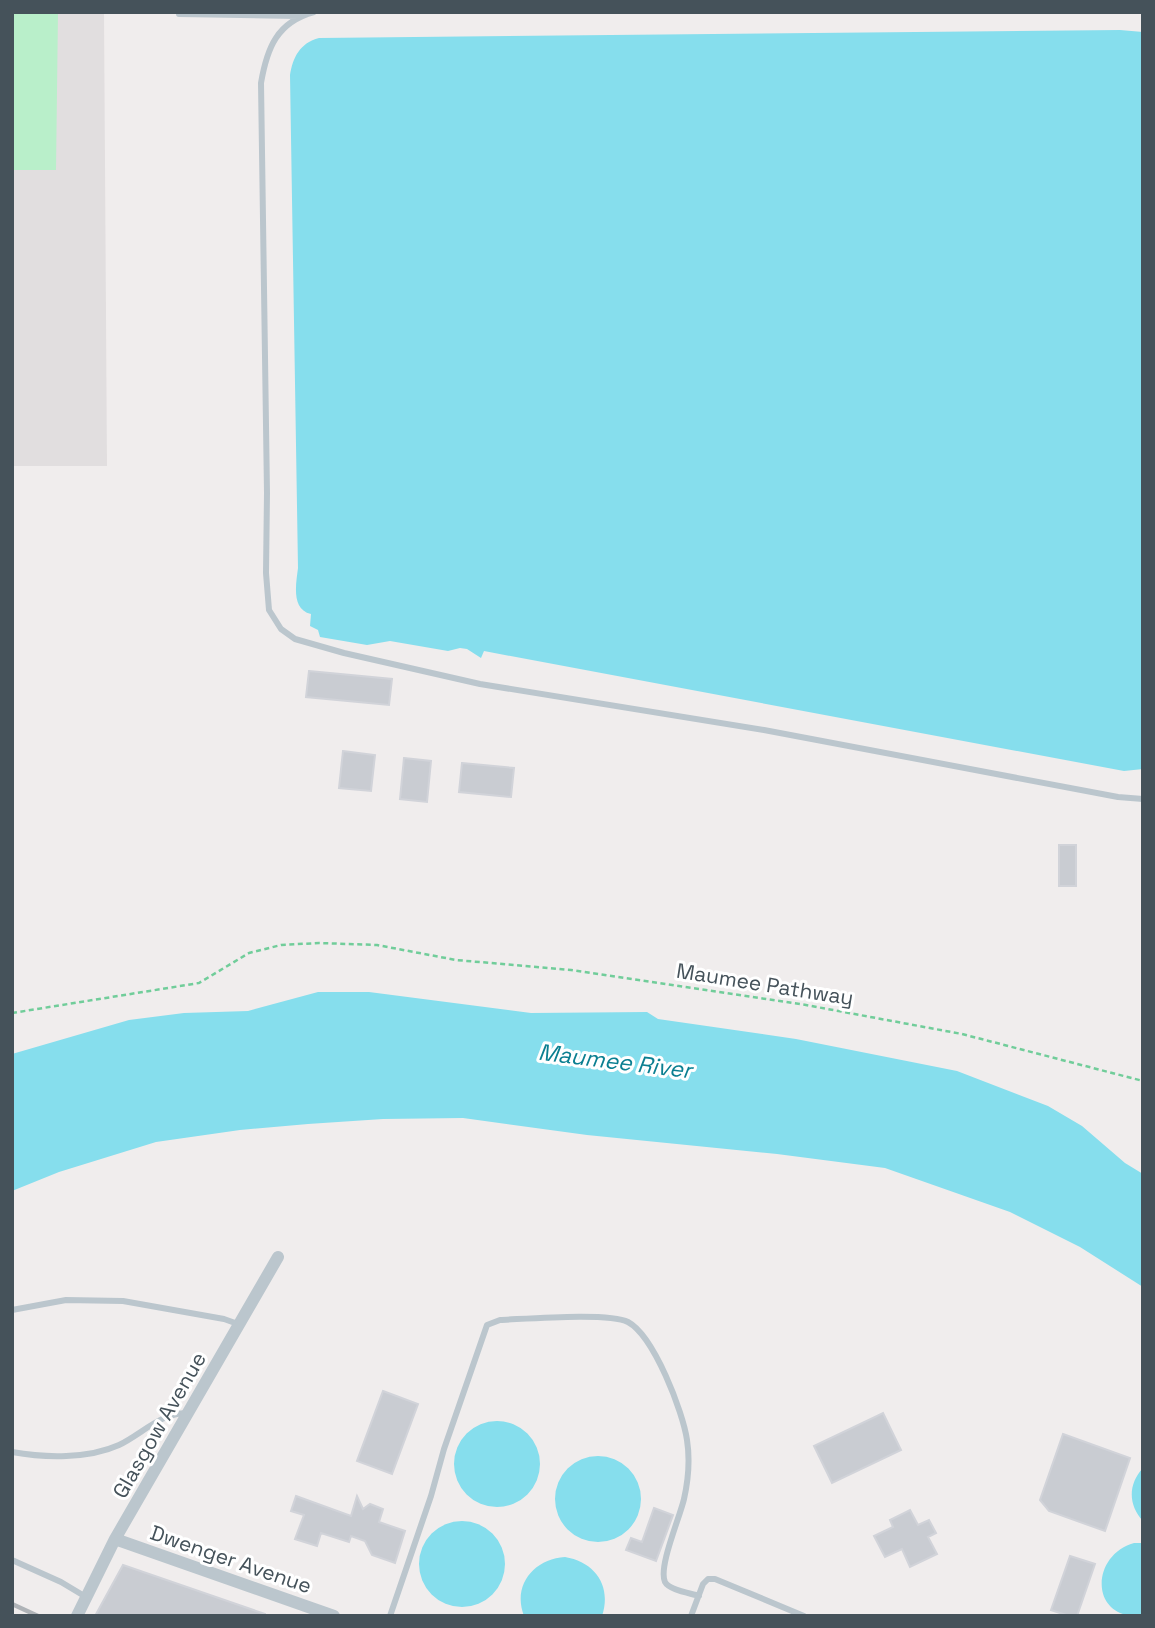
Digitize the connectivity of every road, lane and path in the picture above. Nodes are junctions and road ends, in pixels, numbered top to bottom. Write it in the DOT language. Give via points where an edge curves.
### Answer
graph roads {
  1 [pos="314,12"];
  2 [pos="179,14"];
  3 [pos="300,16"];
  4 [pos="1143,799"];
  5 [pos="12,1013"];
  6 [pos="1143,1081"];
  7 [pos="278,1256"];
  8 [pos="12,1310"];
  9 [pos="239,1325"];
  10 [pos="189,1413"];
  11 [pos="12,1452"];
  12 [pos="115,1539"];
  13 [pos="12,1560"];
  14 [pos="699,1596"];
  15 [pos="86,1597"];
  16 [pos="77,1616"];
  17 [pos="334,1616"];
  18 [pos="390,1616"];
  19 [pos="691,1616"];
  20 [pos="804,1616"];
  1 -- 3 [label="lane"];
  2 -- 3 [label="lane"];
  3 -- 4 [label="lane" via="289,22 265,58 261,83 268,493 265,573 269,610 281,629 295,639 469,682"];
  5 -- 6 [label="path, Maumee Pathway" via="199,983 249,953 281,946 377,945 456,960 571,970 806,1005 962,1034"];
  7 -- 9 [label="street, Glasgow Avenue"];
  8 -- 9 [label="lane" via="66,1300 123,1301"];
  9 -- 10 [label="street, Glasgow Avenue"];
  10 -- 11 [label="lane" via="157,1421 119,1445 87,1455"];
  10 -- 12 [label="street, Glasgow Avenue"];
  12 -- 15 [label="street, Glasgow Avenue"];
  12 -- 17 [label="street, Dwenger Avenue"];
  13 -- 15 [label="lane"];
  14 -- 18 [label="lane" via="668,1586 664,1580 684,1498 687,1441 676,1401 642,1334 628,1322 606,1318 500,1320 487,1325"];
  14 -- 19 [label="lane"];
  14 -- 20 [label="lane" via="708,1578 715,1579"];
  15 -- 16 [label="street, Glasgow Avenue"];
}
